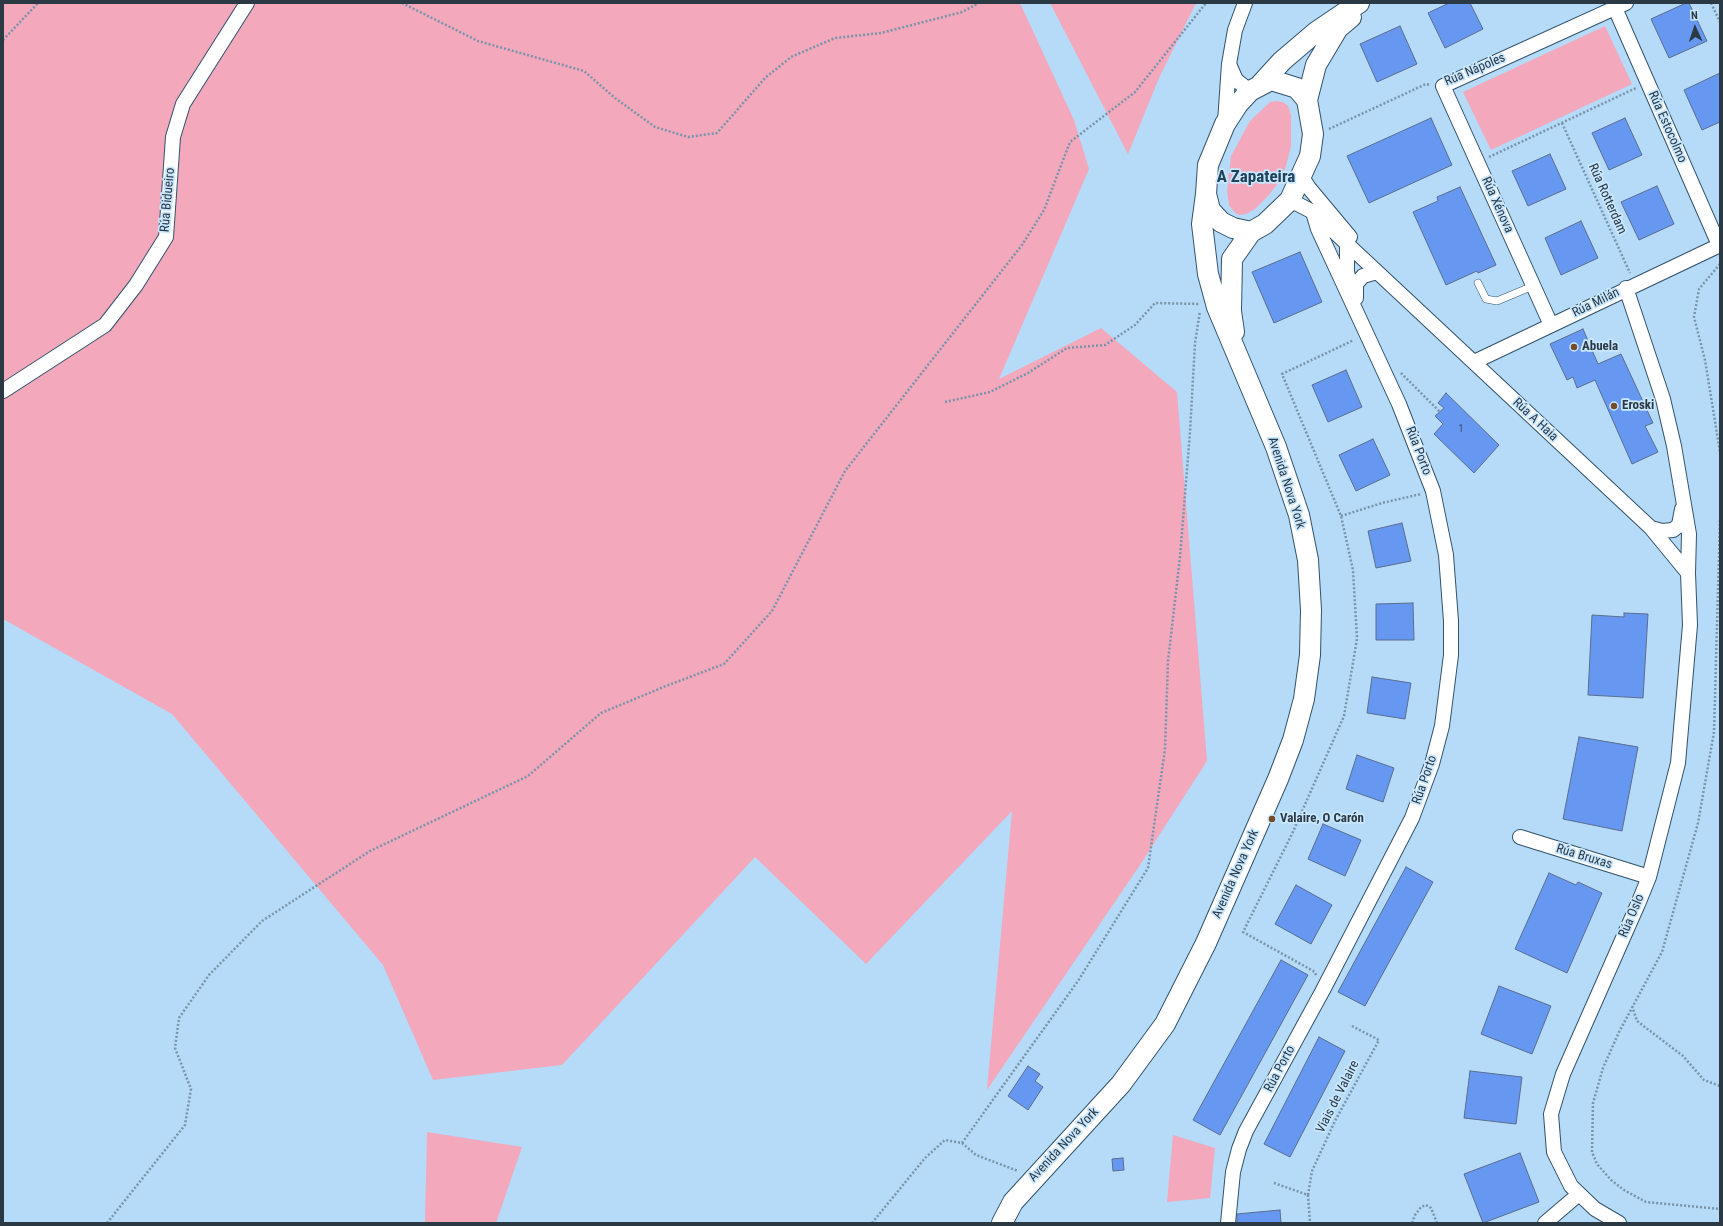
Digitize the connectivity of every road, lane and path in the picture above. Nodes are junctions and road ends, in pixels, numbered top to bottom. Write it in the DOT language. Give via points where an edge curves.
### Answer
graph roads {
  1 [pos="38,3"];
  2 [pos="247,3"];
  3 [pos="402,3"];
  4 [pos="978,3"];
  5 [pos="1206,3"];
  6 [pos="1245,3"];
  7 [pos="1359,3"];
  8 [pos="1368,3"];
  9 [pos="1711,3"];
  10 [pos="1621,6"];
  11 [pos="1720,22"];
  12 [pos="3,40"];
  13 [pos="1229,64"];
  14 [pos="1647,82"];
  15 [pos="1443,86"];
  16 [pos="1256,88"];
  17 [pos="1308,100"];
  18 [pos="1562,123"];
  19 [pos="1225,124"];
  20 [pos="1324,131"];
  21 [pos="1477,162"];
  22 [pos="1302,176"];
  23 [pos="1206,194"];
  24 [pos="1290,200"];
  25 [pos="1313,212"];
  26 [pos="1344,230"];
  27 [pos="1251,232"];
  28 [pos="1348,245"];
  29 [pos="1720,245"];
  30 [pos="1720,264"];
  31 [pos="1377,272"];
  32 [pos="1478,283"];
  33 [pos="1533,286"];
  34 [pos="1631,286"];
  35 [pos="1356,311"];
  36 [pos="1551,325"];
  37 [pos="1238,356"];
  38 [pos="1474,362"];
  39 [pos="1397,369"];
  40 [pos="3,391"];
  41 [pos="945,402"];
  42 [pos="1440,412"];
  43 [pos="1720,452"];
  44 [pos="1433,491"];
  45 [pos="1682,496"];
  46 [pos="1341,516"];
  47 [pos="1720,520"];
  48 [pos="1651,528"];
  49 [pos="1720,570"];
  50 [pos="1688,572"];
  51 [pos="1520,838"];
  52 [pos="1648,877"];
  53 [pos="1632,1006"];
  54 [pos="1350,1025"];
  55 [pos="1720,1086"];
  56 [pos="962,1142"];
  57 [pos="1032,1179"];
  58 [pos="1274,1184"];
  59 [pos="1579,1194"];
  60 [pos="1308,1195"];
  61 [pos="1720,1209"];
  62 [pos="107,1223"];
  63 [pos="872,1223"];
  64 [pos="1002,1223"];
  65 [pos="1228,1223"];
  66 [pos="1310,1223"];
  67 [pos="1412,1223"];
  68 [pos="1437,1223"];
  69 [pos="1545,1223"];
  70 [pos="1619,1223"];
  1 -- 12 [label="path"];
  2 -- 40 [label="street, Rúa Bidueiro" via="183,104 172,137 166,237 136,285 105,325"];
  3 -- 4 [label="path" via="478,41 584,71 615,98 655,127 688,137 717,133 765,78 791,57 835,38 882,34 962,12"];
  5 -- 62 [label="path" via="1135,92 1070,142 1044,210 1022,245 845,472 772,610 724,664 601,713 528,776 370,851 262,921 209,975 179,1018 175,1048 191,1088 185,1125"];
  6 -- 13 [label="street" via="1235,30"];
  7 -- 16 [label="street" via="1316,32"];
  8 -- 17 [label="street" via="1338,28 1316,65"];
  9 -- 11 [label="path"];
  10 -- 14 [label="street, Rúa Estocolmo"];
  10 -- 15 [label="street, Rúa Nápoles"];
  13 -- 16 [label="street" via="1236,80"];
  13 -- 19 [label="street"];
  14 -- 18 [label="path"];
  14 -- 29 [label="street, Rúa Estocolmo"];
  15 -- 20 [label="path, Rúa Nápoles" via="1426,84"];
  15 -- 21 [label="street, Rúa Xénova"];
  16 -- 17 [label="street" via="1271,80 1284,83 1297,88"];
  16 -- 19 [label="street" via="1238,104"];
  17 -- 22 [label="street" via="1313,134 1310,156"];
  18 -- 21 [label="path"];
  18 -- 34 [label="path, Rúa Rotterdam"];
  19 -- 23 [label="street" via="1208,165"];
  21 -- 33 [label="street, Rúa Xénova"];
  22 -- 24 [label="street"];
  22 -- 26 [label="street, Rúa A Haia"];
  23 -- 27 [label="street" via="1210,210 1221,222"];
  23 -- 37 [label="street, Avenida Nova York" via="1202,224 1208,274 1217,307"];
  24 -- 25 [label="street, Rúa A Haia"];
  24 -- 27 [label="street" via="1265,224"];
  25 -- 28 [label="street, Rúa A Haia"];
  25 -- 35 [label="street, Rúa Porto" via="1318,229"];
  26 -- 28 [label="street, Rúa A Haia"];
  26 -- 31 [label="street, Rúa A Haia"];
  27 -- 37 [label="street, Avenida Nova York" via="1232,259 1231,311"];
  28 -- 31 [label="street, Rúa A Haia"];
  28 -- 35 [label="street, Rúa Porto" via="1347,272"];
  29 -- 34 [label="street, Rúa Milán"];
  30 -- 43 [label="path" via="1699,289 1694,317 1705,360"];
  31 -- 35 [label="street, Rúa Porto" via="1363,276 1356,284"];
  31 -- 38 [label="street, Rúa A Haia"];
  32 -- 33 [label="lane" via="1486,299 1497,301"];
  33 -- 36 [label="street, Rúa Xénova"];
  34 -- 36 [label="street, Rúa Milán"];
  34 -- 45 [label="street" via="1663,399"];
  35 -- 44 [label="street, Rúa Porto" via="1399,404"];
  36 -- 38 [label="street, Rúa Milán"];
  37 -- 57 [label="street, Avenida Nova York" via="1276,447 1299,515 1306,552 1311,610 1310,655 1304,699 1293,740 1278,780 1206,942 1165,1024 1121,1084"];
  38 -- 48 [label="street, Rúa A Haia"];
  39 -- 42 [label="path"];
  41 -- 56 [label="path" via="990,392 1067,348 1105,345 1135,325 1155,303 1201,304 1195,343 1181,549 1168,661 1165,750 1148,868 1078,981"];
  44 -- 46 [label="path"];
  44 -- 65 [label="street, Rúa Porto" via="1446,555 1452,621 1448,688 1432,764 1412,818 1246,1131 1233,1172"];
  45 -- 48 [label="street" via="1679,525 1673,530"];
  45 -- 50 [label="street, Rúa Oslo" via="1689,534"];
  47 -- 49 [label="path"];
  48 -- 50 [label="street, Rúa A Haia"];
  49 -- 53 [label="path" via="1714,732 1698,823 1662,952"];
  50 -- 52 [label="street, Rúa Oslo" via="1690,625 1678,763"];
  51 -- 52 [label="street, Rúa Bruxas"];
  52 -- 59 [label="street, Rúa Oslo" via="1563,1074 1551,1114 1554,1152 1571,1186"];
  53 -- 55 [label="path" via="1637,1021 1683,1056 1704,1080"];
  53 -- 61 [label="path" via="1603,1068 1593,1103 1592,1152 1597,1164 1624,1190 1646,1202"];
  54 -- 60 [label="path, Viais de Valaire" via="1379,1040 1335,1121 1312,1171"];
  56 -- 57 [label="path" via="976,1155 1021,1172"];
  56 -- 63 [label="path" via="945,1140 925,1158"];
  57 -- 64 [label="street, Avenida Nova York" via="1013,1202"];
  58 -- 60 [label="path"];
  59 -- 69 [label="street"];
  59 -- 70 [label="street, Rúa Oslo" via="1595,1209"];
  60 -- 66 [label="path, Viais de Valaire"];
  67 -- 68 [label="path" via="1418,1211 1426,1205 1431,1208"];
}
